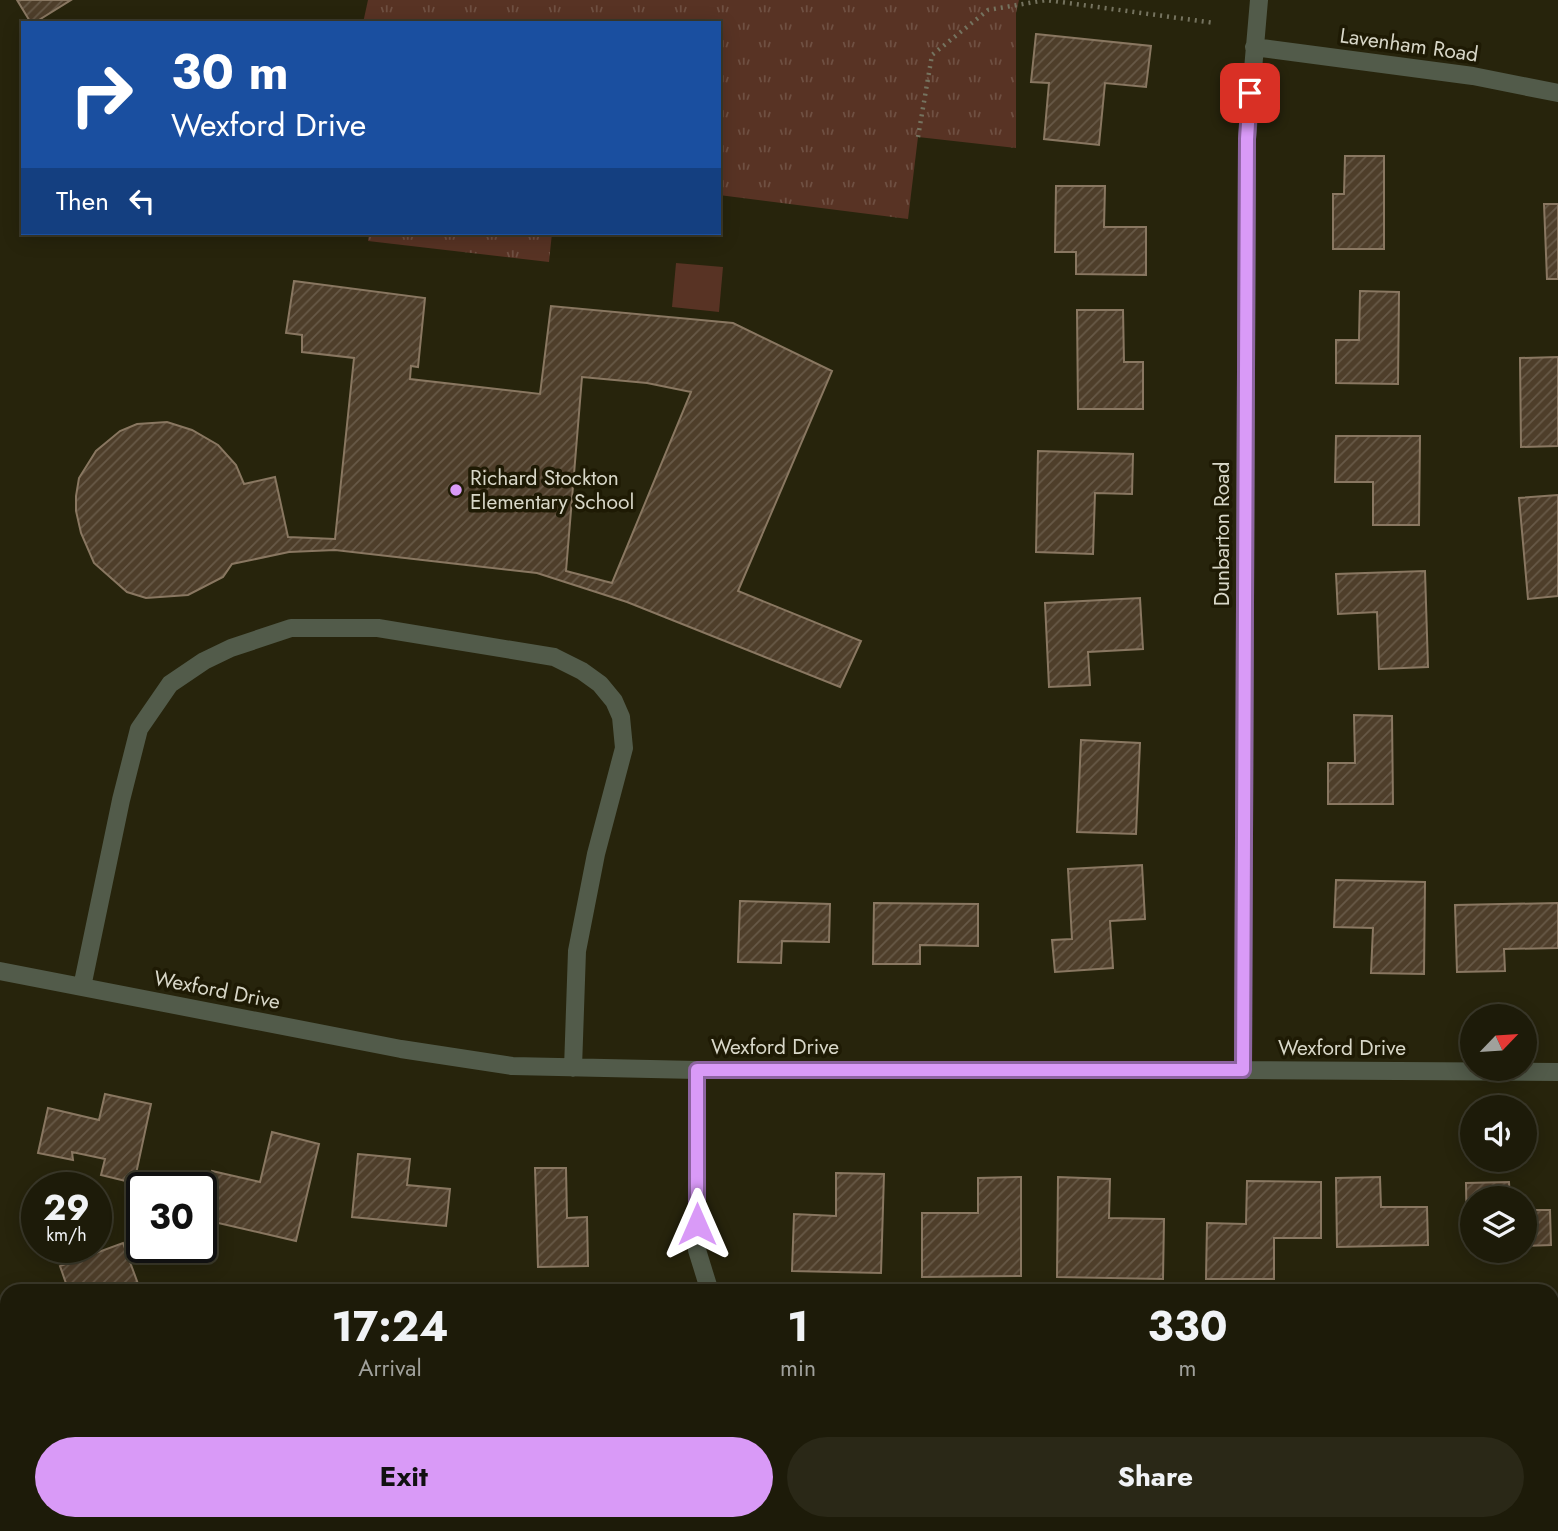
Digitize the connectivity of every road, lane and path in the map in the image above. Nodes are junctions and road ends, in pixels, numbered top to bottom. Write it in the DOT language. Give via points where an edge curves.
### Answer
graph roads {
  1 [pos="1259,0"];
  2 [pos="1216,23"];
  3 [pos="1254,47"];
  4 [pos="1558,93"];
  5 [pos="918,137"];
  6 [pos="0,971"];
  7 [pos="82,987"];
  8 [pos="573,1068"];
  9 [pos="697,1070"];
  10 [pos="1243,1070"];
  11 [pos="1558,1072"];
  12 [pos="708,1284"];
  1 -- 3 [label="street, Dunbarton Road"];
  2 -- 5 [label="path" via="1046,0 988,10 932,55"];
  3 -- 4 [label="street, Lavenham Road" via="1473,76"];
  3 -- 10 [label="street, Dunbarton Road" via="1247,139"];
  6 -- 7 [label="street, Wexford Drive"];
  7 -- 8 [label="street, Wexford Drive" via="401,1049 512,1066"];
  7 -- 8 [label="street" via="139,729 170,684 232,648 292,628 378,628 554,657 582,671 614,701 621,717 624,748 577,951"];
  8 -- 9 [label="street, Wexford Drive"];
  9 -- 10 [label="street, Wexford Drive"];
  9 -- 12 [label="street" via="697,1250"];
  10 -- 11 [label="street, Wexford Drive"];
}
